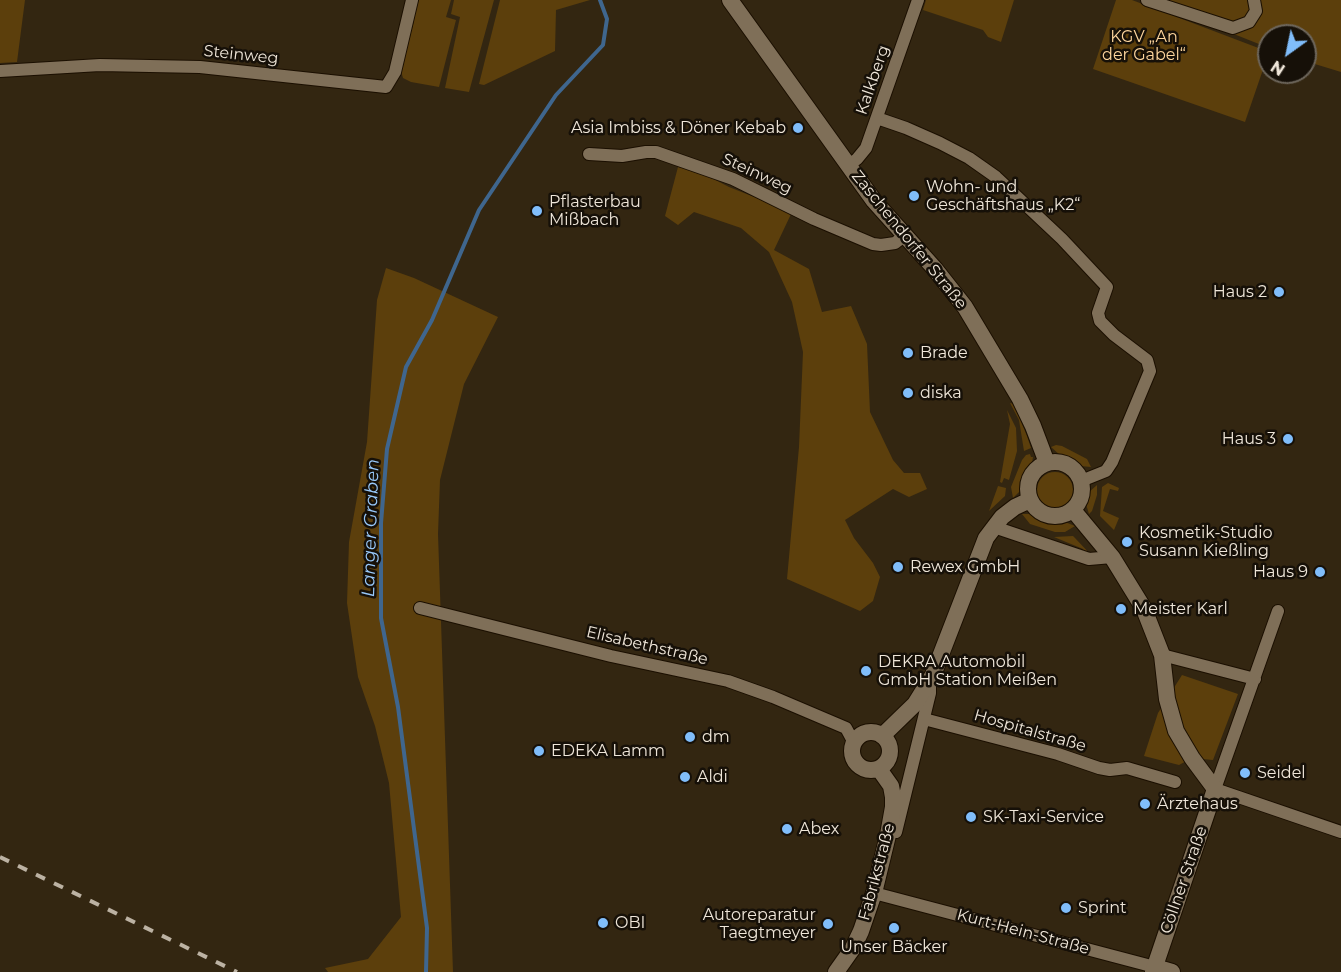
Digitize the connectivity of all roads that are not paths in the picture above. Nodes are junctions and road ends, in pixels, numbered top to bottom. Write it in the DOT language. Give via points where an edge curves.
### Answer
graph roads {
  1 [pos="412,0"];
  2 [pos="730,0"];
  3 [pos="918,0"];
  4 [pos="1148,0"];
  5 [pos="1254,0"];
  6 [pos="0,71"];
  7 [pos="877,118"];
  8 [pos="589,154"];
  9 [pos="849,165"];
  10 [pos="904,236"];
  11 [pos="1047,463"];
  12 [pos="1081,481"];
  13 [pos="1030,500"];
  14 [pos="1073,510"];
  15 [pos="994,527"];
  16 [pos="1112,557"];
  17 [pos="420,608"];
  18 [pos="1278,611"];
  19 [pos="1162,655"];
  20 [pos="1255,678"];
  21 [pos="930,682"];
  22 [pos="924,719"];
  23 [pos="882,736"];
  24 [pos="854,743"];
  25 [pos="879,769"];
  26 [pos="1175,782"];
  27 [pos="1215,789"];
  28 [pos="1341,832"];
  29 [pos="875,888"];
  30 [pos="1154,970"];
  31 [pos="836,972"];
  32 [pos="1172,972"];
  1 -- 6 [label="street, Steinweg" via="395,72 386,87 200,67 100,65"];
  2 -- 9 [label="street, Zaschendorfer Straße"];
  3 -- 7 [label="street, Kalkberg"];
  4 -- 5 [label="street" via="1233,28 1249,22 1256,12"];
  7 -- 9 [label="street, Kalkberg" via="866,148"];
  7 -- 12 [label="street" via="936,141 996,177 1107,287 1098,313 1100,321 1147,360 1150,371 1112,462 1106,471"];
  8 -- 10 [label="street, Steinweg" via="656,152 733,179 873,244 895,243"];
  9 -- 10 [label="street, Zaschendorfer Straße"];
  10 -- 11 [label="street, Zaschendorfer Straße" via="974,320 1020,399"];
  11 -- 12 [label="street" via="1067,464"];
  11 -- 13 [label="street" via="1030,477"];
  12 -- 14 [label="street" via="1082,496"];
  13 -- 14 [label="street" via="1046,515 1061,516"];
  13 -- 15 [label="street" via="1015,507"];
  14 -- 16 [label="street"];
  15 -- 16 [label="street" via="1089,559"];
  15 -- 21 [label="street" via="978,556"];
  16 -- 19 [label="street" via="1144,609"];
  17 -- 24 [label="street, Elisabethstraße" via="728,681 846,729"];
  18 -- 20 [label="street"];
  19 -- 20 [label="street"];
  19 -- 27 [label="street" via="1167,699 1176,731"];
  20 -- 27 [label="street"];
  21 -- 22 [label="street"];
  21 -- 23 [label="street" via="915,704"];
  22 -- 26 [label="street, Hospitalstraße" via="1099,768 1127,768"];
  22 -- 29 [label="street" via="890,855"];
  23 -- 24 [label="street" via="869,732"];
  23 -- 25 [label="street" via="890,753"];
  24 -- 25 [label="street" via="851,750 855,762 866,770"];
  25 -- 29 [label="street, Fabrikstraße" via="891,786 893,807"];
  27 -- 28 [label="street"];
  27 -- 30 [label="street, Cöllner Straße"];
  29 -- 30 [label="street, Kurt-Hein-Straße"];
  29 -- 31 [label="street, Fabrikstraße" via="861,931"];
  30 -- 32 [label="street, Kurt-Hein-Straße"];
}
